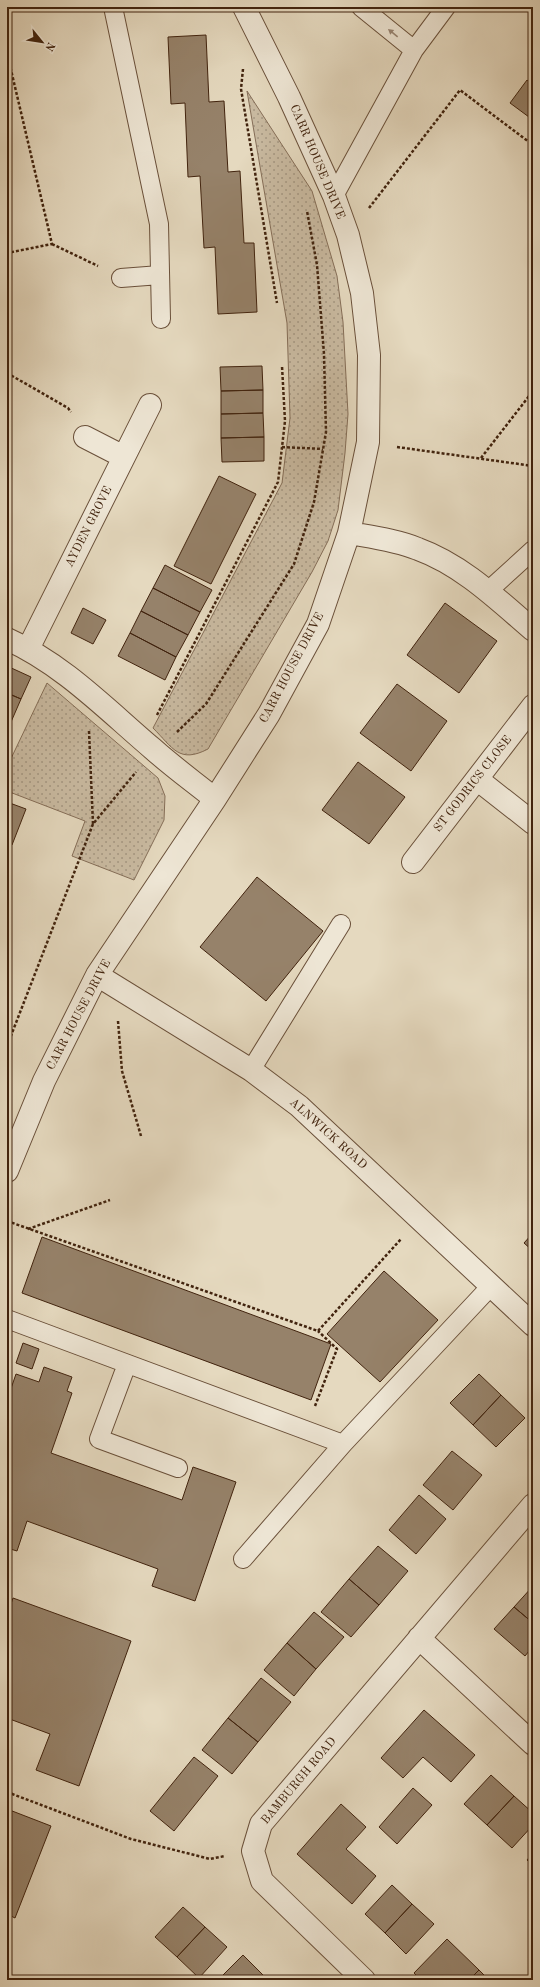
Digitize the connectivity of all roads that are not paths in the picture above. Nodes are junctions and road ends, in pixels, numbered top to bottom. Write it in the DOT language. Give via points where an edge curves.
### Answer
graph roads {
  1 [pos="113,7"];
  2 [pos="244,7"];
  3 [pos="361,7"];
  4 [pos="446,7"];
  5 [pos="414,50"];
  6 [pos="334,196"];
  7 [pos="160,275"];
  8 [pos="121,278"];
  9 [pos="161,319"];
  10 [pos="150,406"];
  11 [pos="85,437"];
  12 [pos="124,457"];
  13 [pos="349,533"];
  14 [pos="533,550"];
  15 [pos="488,591"];
  16 [pos="533,630"];
  17 [pos="7,640"];
  18 [pos="28,649"];
  19 [pos="533,706"];
  20 [pos="477,778"];
  21 [pos="215,799"];
  22 [pos="533,823"];
  23 [pos="413,862"];
  24 [pos="341,924"];
  25 [pos="98,975"];
  26 [pos="251,1070"];
  27 [pos="7,1171"];
  28 [pos="491,1286"];
  29 [pos="7,1319"];
  30 [pos="533,1325"];
  31 [pos="127,1364"];
  32 [pos="343,1444"];
  33 [pos="178,1468"];
  34 [pos="533,1505"];
  35 [pos="243,1559"];
  36 [pos="419,1638"];
  37 [pos="533,1744"];
  38 [pos="364,1980"];
  1 -- 7 [label="lane" via="159,224"];
  2 -- 6 [label="street, CARR HOUSE DRIVE"];
  5 -- 3 [label="lane, one-way"];
  4 -- 5 [label="lane"];
  5 -- 6 [label="lane"];
  6 -- 13 [label="street, CARR HOUSE DRIVE" via="348,235 362,294 369,355 368,442"];
  7 -- 8 [label="lane"];
  7 -- 9 [label="lane"];
  10 -- 12 [label="street, AYDEN GROVE"];
  11 -- 12 [label="street"];
  12 -- 18 [label="street, AYDEN GROVE"];
  13 -- 15 [label="street" via="417,548 453,565"];
  13 -- 21 [label="street, CARR HOUSE DRIVE" via="318,624 269,714"];
  14 -- 15 [label="lane"];
  15 -- 16 [label="street"];
  17 -- 18 [label="street"];
  18 -- 21 [label="street" via="87,691"];
  19 -- 20 [label="street, ST GODRICS CLOSE"];
  20 -- 22 [label="street"];
  20 -- 23 [label="street, ST GODRICS CLOSE"];
  21 -- 25 [label="street, CARR HOUSE DRIVE"];
  24 -- 26 [label="lane"];
  25 -- 26 [label="street, ALNWICK ROAD"];
  25 -- 27 [label="street, CARR HOUSE DRIVE" via="44,1081"];
  26 -- 28 [label="street, ALNWICK ROAD" via="299,1106"];
  28 -- 30 [label="street, ALNWICK ROAD"];
  28 -- 32 [label="lane"];
  29 -- 31 [label="lane"];
  31 -- 32 [label="lane"];
  31 -- 33 [label="lane" via="99,1439"];
  32 -- 35 [label="lane"];
  34 -- 36 [label="street, BAMBURGH ROAD"];
  36 -- 37 [label="street"];
  36 -- 38 [label="street, BAMBURGH ROAD" via="261,1824 253,1851 262,1881"];
}
